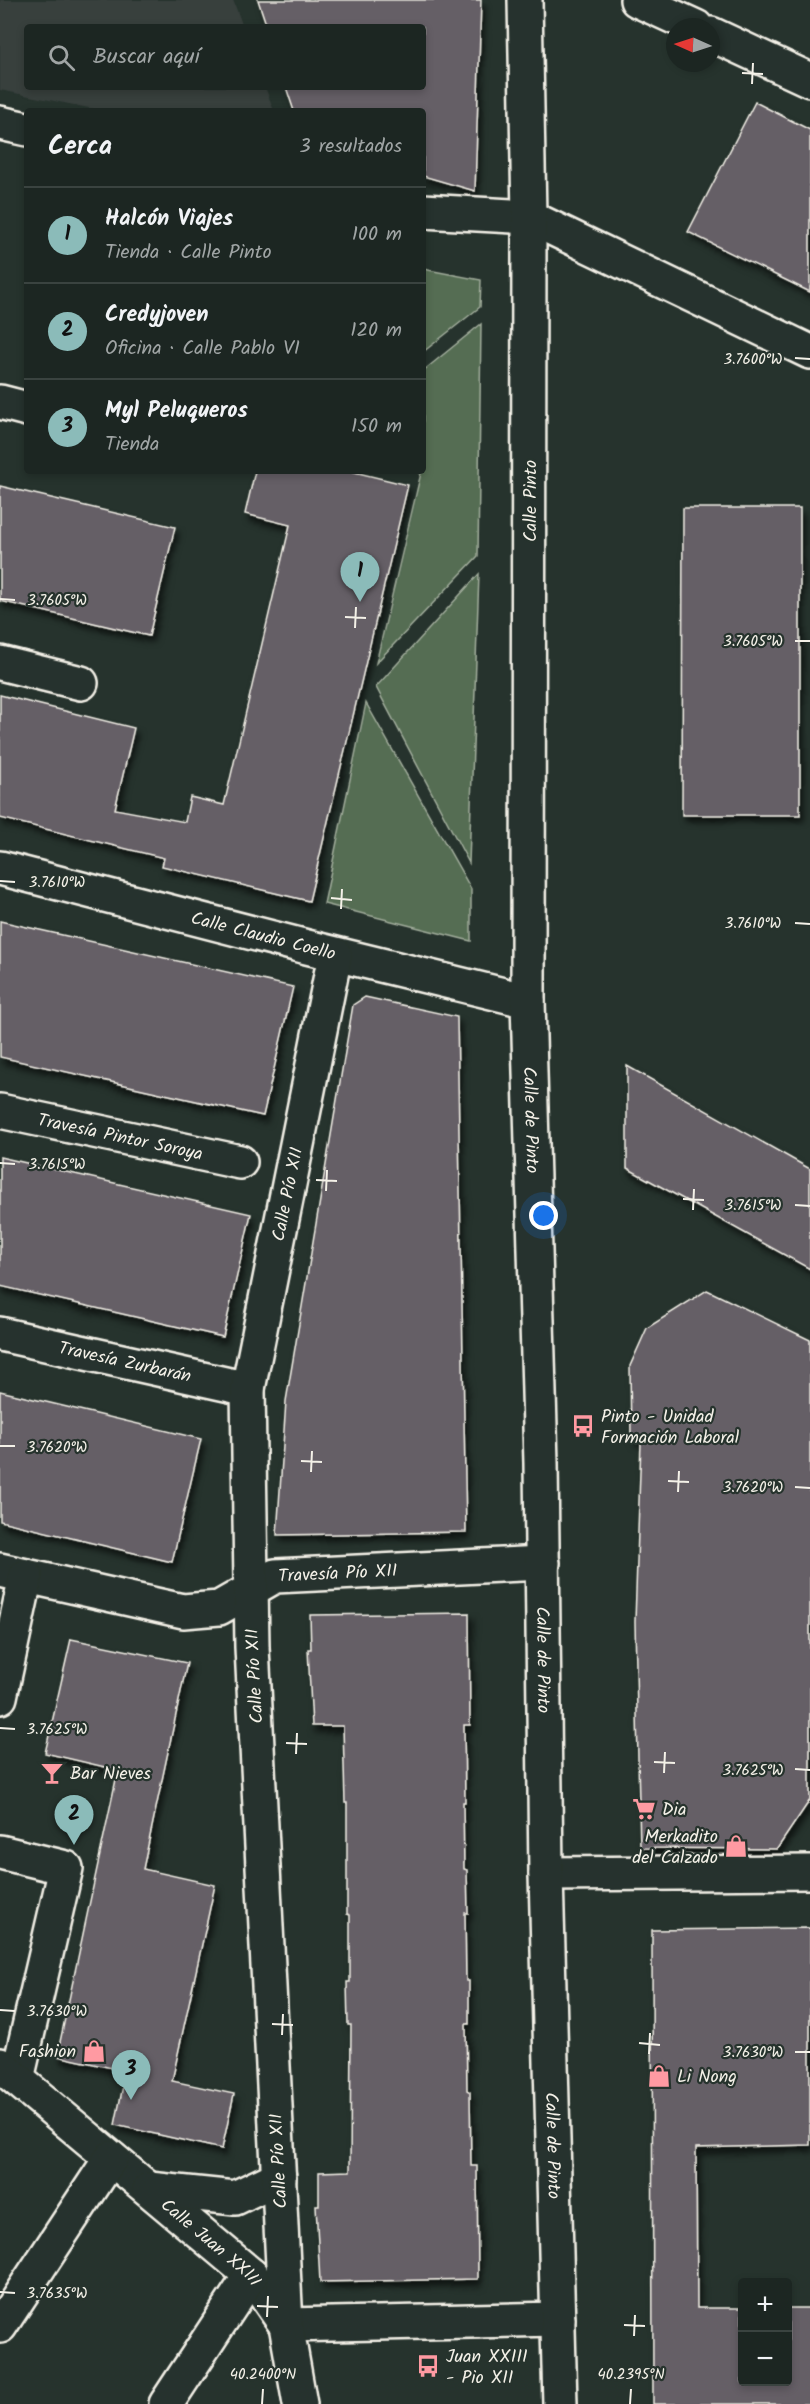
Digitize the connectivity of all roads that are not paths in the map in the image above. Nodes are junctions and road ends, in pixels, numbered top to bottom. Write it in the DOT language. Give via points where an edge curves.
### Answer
graph roads {
  1 [pos="525,0"];
  2 [pos="637,0"];
  3 [pos="676,18"];
  4 [pos="720,38"];
  5 [pos="810,80"];
  6 [pos="0,123"];
  7 [pos="24,128"];
  8 [pos="426,211"];
  9 [pos="529,217"];
  10 [pos="810,352"];
  11 [pos="0,402"];
  12 [pos="24,407"];
  13 [pos="0,663"];
  14 [pos="81,683"];
  15 [pos="0,868"];
  16 [pos="335,955"];
  17 [pos="528,1001"];
  18 [pos="0,1111"];
  19 [pos="240,1162"];
  20 [pos="0,1334"];
  21 [pos="248,1389"];
  22 [pos="543,1563"];
  23 [pos="13,1573"];
  24 [pos="250,1589"];
  25 [pos="0,1697"];
  26 [pos="0,1852"];
  27 [pos="810,1872"];
  28 [pos="546,1874"];
  29 [pos="9,2072"];
  30 [pos="111,2158"];
  31 [pos="279,2177"];
  32 [pos="149,2189"];
  33 [pos="251,2275"];
  34 [pos="558,2319"];
  35 [pos="286,2325"];
  36 [pos="0,2326"];
  37 [pos="165,2404"];
  38 [pos="300,2404"];
  39 [pos="560,2404"];
  1 -- 9 [label="street, Calle Pinto"];
  2 -- 3 [label="street"];
  4 -- 5 [label="street"];
  6 -- 7 [label="street"];
  8 -- 9 [label="street"];
  9 -- 10 [label="street"];
  9 -- 17 [label="street, Calle Pinto"];
  11 -- 12 [label="street"];
  13 -- 14 [label="street"];
  15 -- 16 [label="street, Calle Claudio Coello"];
  16 -- 17 [label="street, Calle Claudio Coello"];
  16 -- 21 [label="street, Calle Pío XII"];
  17 -- 22 [label="street, Calle de Pinto"];
  18 -- 19 [label="street, Travesía Pintor Soroya"];
  20 -- 21 [label="street, Travesía Zurbarán"];
  21 -- 24 [label="street, Calle Pío XII"];
  22 -- 24 [label="street, Travesía Pío XII" via="275,1576"];
  22 -- 28 [label="street, Calle de Pinto"];
  23 -- 24 [label="street, Travesía Pío XII" via="183,1611 219,1608"];
  23 -- 25 [label="street"];
  24 -- 31 [label="street, Calle Pío XII"];
  26 -- 29 [label="street" via="66,1868"];
  27 -- 28 [label="street"];
  28 -- 34 [label="street, Calle de Pinto"];
  29 -- 30 [label="street, Calle Juan XXIII"];
  30 -- 32 [label="street, Calle Juan XXIII"];
  30 -- 36 [label="street"];
  31 -- 32 [label="street" via="235,2198"];
  31 -- 35 [label="street, Calle Pío XII"];
  32 -- 33 [label="street, Calle Juan XXIII"];
  33 -- 35 [label="street, Calle Juan XXIII"];
  33 -- 37 [label="street"];
  34 -- 35 [label="street"];
  34 -- 39 [label="street"];
  35 -- 38 [label="street, Calle Pío XII"];
}
